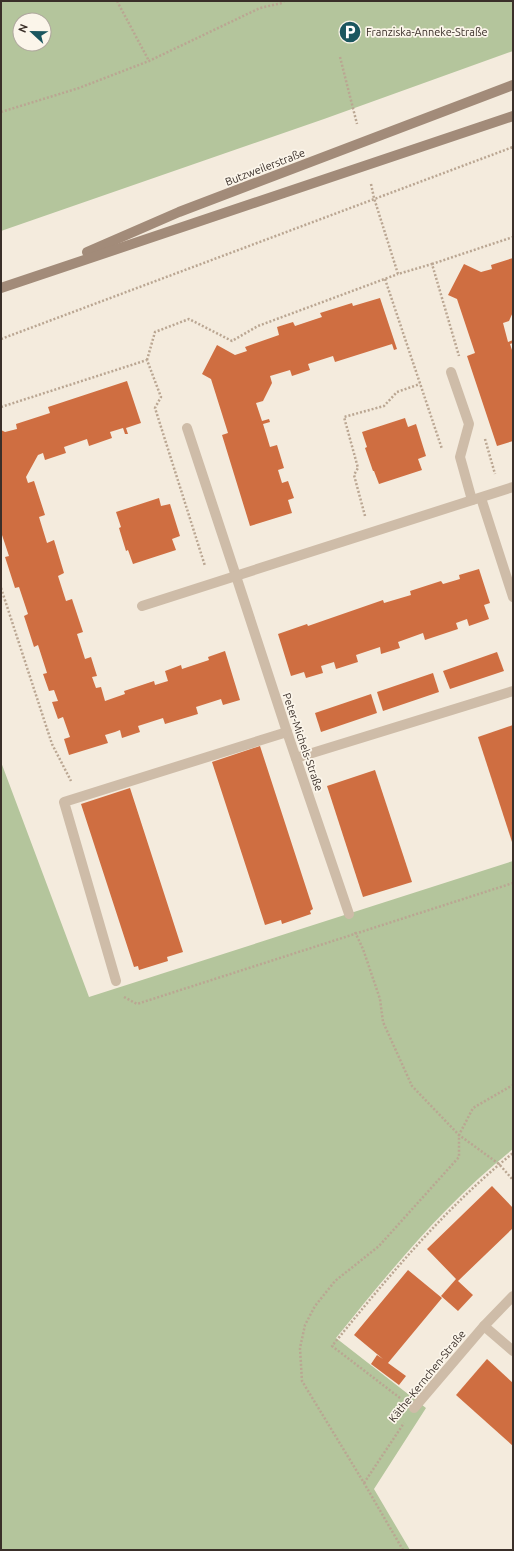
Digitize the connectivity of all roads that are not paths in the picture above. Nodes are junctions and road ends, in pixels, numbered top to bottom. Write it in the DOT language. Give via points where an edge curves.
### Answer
graph roads {
  1 [pos="513,85"];
  2 [pos="513,116"];
  3 [pos="28,278"];
  4 [pos="1,288"];
  5 [pos="451,372"];
  6 [pos="187,428"];
  7 [pos="513,487"];
  8 [pos="477,499"];
  9 [pos="236,576"];
  10 [pos="513,597"];
  11 [pos="142,606"];
  12 [pos="513,691"];
  13 [pos="287,732"];
  14 [pos="296,758"];
  15 [pos="348,914"];
  16 [pos="116,982"];
  17 [pos="513,1296"];
  18 [pos="484,1326"];
  19 [pos="513,1351"];
  20 [pos="414,1408"];
  1 -- 3 [label="main road, Butzweilerstraße" via="179,212"];
  2 -- 3 [label="main road, Butzweilerstraße"];
  3 -- 4 [label="main road, Butzweilerstraße"];
  5 -- 8 [label="street" via="469,424 460,457"];
  6 -- 9 [label="street, Peter-Michels-Straße"];
  7 -- 8 [label="street"];
  8 -- 9 [label="street"];
  8 -- 10 [label="street"];
  9 -- 11 [label="street"];
  9 -- 13 [label="street, Peter-Michels-Straße"];
  12 -- 14 [label="street"];
  13 -- 14 [label="street, Peter-Michels-Straße"];
  13 -- 16 [label="street" via="64,802"];
  14 -- 15 [label="street, Peter-Michels-Straße"];
  17 -- 18 [label="street, Käthe-Kernchen-Straße"];
  18 -- 19 [label="street"];
  18 -- 20 [label="street, Käthe-Kernchen-Straße"];
}
